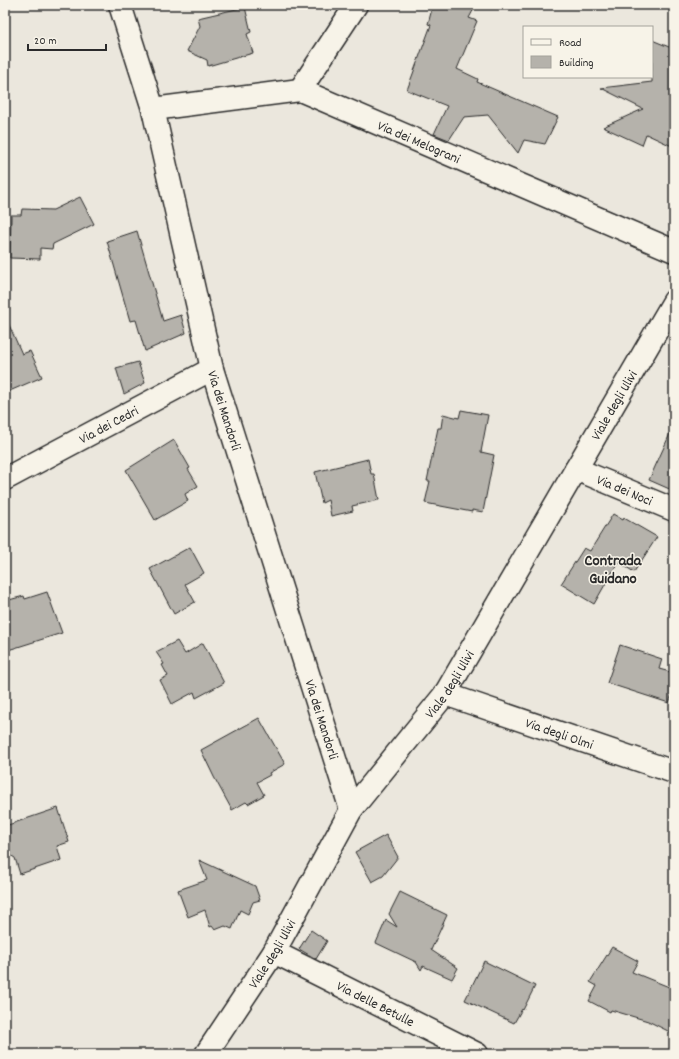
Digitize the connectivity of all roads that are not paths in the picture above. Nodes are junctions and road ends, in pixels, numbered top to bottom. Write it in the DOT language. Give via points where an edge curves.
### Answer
graph roads {
  1 [pos="120,5"];
  2 [pos="356,5"];
  3 [pos="300,90"];
  4 [pos="153,110"];
  5 [pos="674,251"];
  6 [pos="674,301"];
  7 [pos="212,369"];
  8 [pos="576,469"];
  9 [pos="5,479"];
  10 [pos="674,510"];
  11 [pos="445,694"];
  12 [pos="674,772"];
  13 [pos="351,810"];
  14 [pos="274,952"];
  15 [pos="206,1054"];
  16 [pos="477,1054"];
  1 -- 4 [label="street, Via dei Mandorli"];
  2 -- 3 [label="street"];
  3 -- 4 [label="street"];
  3 -- 5 [label="street, Via dei Melograni"];
  4 -- 7 [label="street, Via dei Mandorli"];
  6 -- 8 [label="street, Viale degli Ulivi"];
  7 -- 9 [label="street, Via dei Cedri"];
  7 -- 13 [label="street, Via dei Mandorli"];
  8 -- 10 [label="street, Via dei Noci"];
  8 -- 11 [label="street, Viale degli Ulivi"];
  11 -- 12 [label="street, Via degli Olmi"];
  11 -- 13 [label="street, Viale degli Ulivi"];
  13 -- 14 [label="street, Viale degli Ulivi"];
  14 -- 15 [label="street, Viale degli Ulivi"];
  14 -- 16 [label="street, Via delle Betulle"];
}
